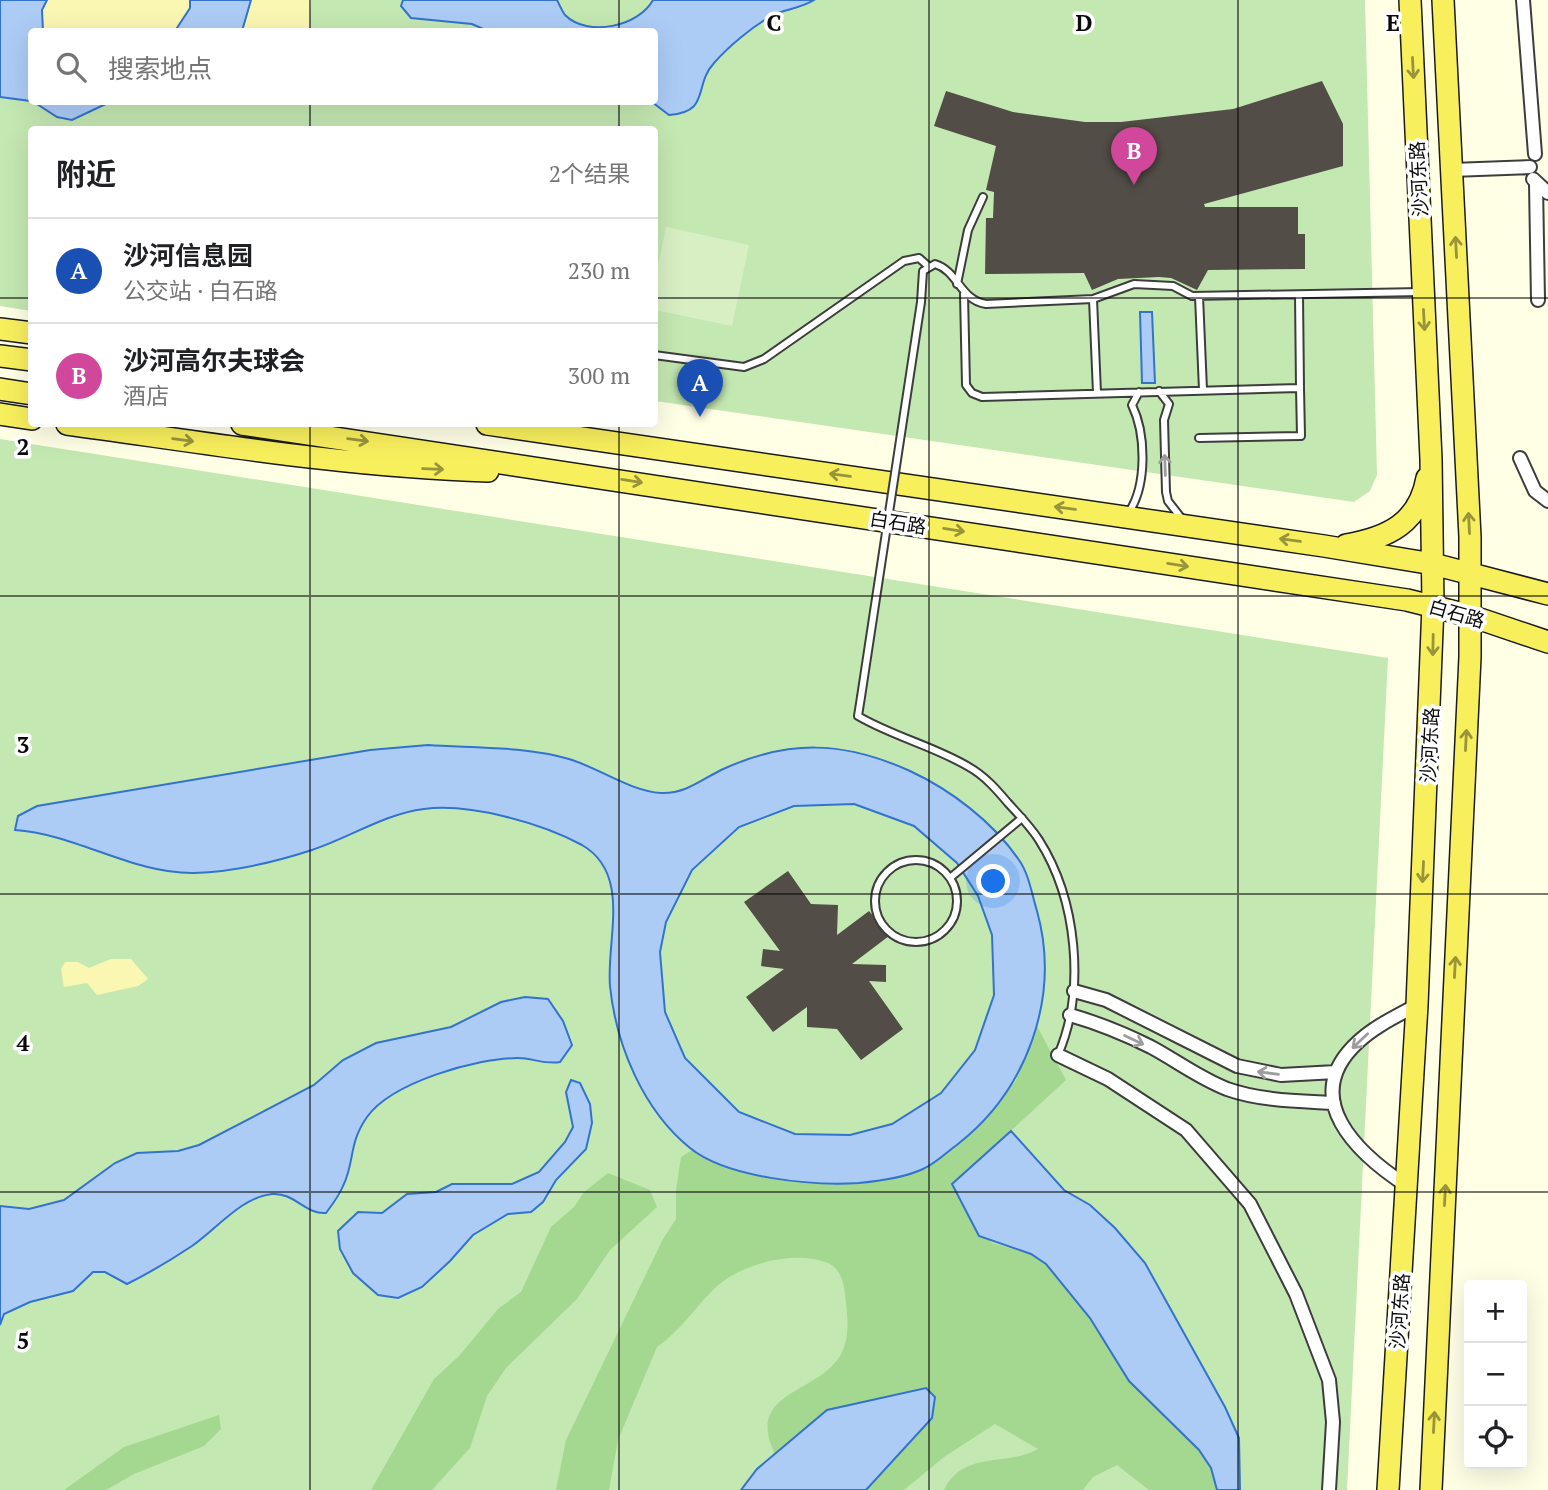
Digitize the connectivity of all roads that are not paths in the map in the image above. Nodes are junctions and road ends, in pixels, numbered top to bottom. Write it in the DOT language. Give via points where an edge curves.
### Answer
graph roads {
  1 [pos="1410,0"];
  2 [pos="1443,0"];
  3 [pos="1523,0"];
  4 [pos="1548,145"];
  5 [pos="1535,154"];
  6 [pos="1530,167"];
  7 [pos="1452,170"];
  8 [pos="1536,184"];
  9 [pos="1548,193"];
  10 [pos="982,197"];
  11 [pos="928,266"];
  12 [pos="957,284"];
  13 [pos="1423,292"];
  14 [pos="964,294"];
  15 [pos="1299,295"];
  16 [pos="1199,296"];
  17 [pos="1093,299"];
  18 [pos="1538,300"];
  19 [pos="0,329"];
  20 [pos="28,332"];
  21 [pos="0,356"];
  22 [pos="658,356"];
  23 [pos="28,360"];
  24 [pos="1300,388"];
  25 [pos="0,389"];
  26 [pos="1203,390"];
  27 [pos="1159,391"];
  28 [pos="1139,392"];
  29 [pos="28,393"];
  30 [pos="1097,393"];
  31 [pos="0,414"];
  32 [pos="28,418"];
  33 [pos="88,427"];
  34 [pos="263,427"];
  35 [pos="510,427"];
  36 [pos="552,427"];
  37 [pos="594,438"];
  38 [pos="1199,438"];
  39 [pos="1520,457"];
  40 [pos="1431,459"];
  41 [pos="590,474"];
  42 [pos="1548,502"];
  43 [pos="1126,517"];
  44 [pos="1188,526"];
  45 [pos="1324,545"];
  46 [pos="1433,564"];
  47 [pos="1471,573"];
  48 [pos="1548,594"];
  49 [pos="1433,605"];
  50 [pos="1471,616"];
  51 [pos="1548,642"];
  52 [pos="1022,818"];
  53 [pos="950,878"];
  54 [pos="1074,991"];
  55 [pos="1417,1005"];
  56 [pos="1070,1015"];
  57 [pos="1058,1055"];
  58 [pos="1336,1072"];
  59 [pos="1334,1103"];
  60 [pos="1407,1186"];
  61 [pos="1329,1490"];
  62 [pos="1388,1490"];
  63 [pos="1431,1490"];
  1 -- 13 [label="main road, 沙河东路, one-way"];
  2 -- 7 [label="main road, 沙河东路"];
  3 -- 5 [label="street"];
  4 -- 5 [label="street"];
  5 -- 6 [label="street"];
  6 -- 7 [label="street"];
  6 -- 8 [label="street"];
  47 -- 7 [label="main road, 沙河东路, one-way"];
  8 -- 9 [label="street"];
  8 -- 18 [label="street"];
  10 -- 12 [label="lane" via="968,229"];
  11 -- 12 [label="lane" via="943,267"];
  11 -- 22 [label="lane" via="919,258 904,261 764,359 744,367"];
  11 -- 52 [label="lane, bridge" via="923,271 858,716 971,767"];
  12 -- 14 [label="lane"];
  13 -- 15 [label="lane"];
  13 -- 40 [label="main road, 沙河东路, one-way"];
  14 -- 17 [label="lane" via="986,304"];
  14 -- 30 [label="lane" via="966,385 972,393 982,397"];
  15 -- 16 [label="lane"];
  15 -- 24 [label="lane"];
  16 -- 17 [label="lane" via="1173,286 1145,284 1121,286"];
  16 -- 26 [label="lane"];
  17 -- 30 [label="lane"];
  19 -- 20 [label="main road"];
  21 -- 23 [label="main road"];
  24 -- 26 [label="lane"];
  24 -- 38 [label="lane" via="1301,436"];
  25 -- 29 [label="main road"];
  26 -- 27 [label="lane"];
  27 -- 28 [label="lane"];
  44 -- 27 [label="lane, one-way" via="1166,492 1164,420 1169,404"];
  28 -- 30 [label="lane"];
  28 -- 43 [label="lane" via="1132,405 1140,421 1140,491"];
  31 -- 32 [label="main road"];
  33 -- 41 [label="main road, one-way" via="411,469"];
  34 -- 41 [label="main road, 白石路, one-way"];
  35 -- 37 [label="main road, 白石路"];
  36 -- 37 [label="main road"];
  43 -- 37 [label="main road, 白石路, one-way"];
  39 -- 42 [label="street" via="1535,491"];
  40 -- 45 [label="main road" via="1420,501 1402,526 1368,541"];
  40 -- 46 [label="main road, 沙河东路"];
  41 -- 49 [label="main road, 白石路, one-way"];
  43 -- 44 [label="main road, 白石路"];
  45 -- 44 [label="main road, 白石路, one-way"];
  45 -- 46 [label="main road, 白石路"];
  46 -- 47 [label="main road, 白石路"];
  46 -- 49 [label="main road, 沙河东路"];
  47 -- 48 [label="main road, 白石路"];
  47 -- 50 [label="main road, 沙河东路"];
  49 -- 50 [label="main road, 白石路"];
  49 -- 55 [label="main road, 沙河东路, one-way"];
  50 -- 51 [label="main road, 白石路"];
  63 -- 50 [label="main road, 沙河东路, one-way"];
  52 -- 53 [label="lane"];
  52 -- 54 [label="lane" via="1052,866 1065,904"];
  53 -- 53 [label="lane" via="928,861 915,859 891,867 876,888 874,901 882,925 907,941 935,938 954,917 958,903"];
  54 -- 56 [label="lane"];
  58 -- 54 [label="street, one-way" via="1281,1075 1237,1066 1107,1000"];
  55 -- 58 [label="street, one-way" via="1362,1038"];
  55 -- 60 [label="main road, 沙河东路"];
  56 -- 57 [label="lane"];
  56 -- 59 [label="street, one-way" via="1098,1023 1229,1090 1255,1097"];
  57 -- 61 [label="street" via="1108,1079 1186,1130 1250,1204 1296,1294 1329,1380 1333,1422"];
  58 -- 59 [label="street"];
  59 -- 60 [label="street" via="1339,1122 1360,1151"];
  60 -- 62 [label="main road, 沙河东路"];
}
